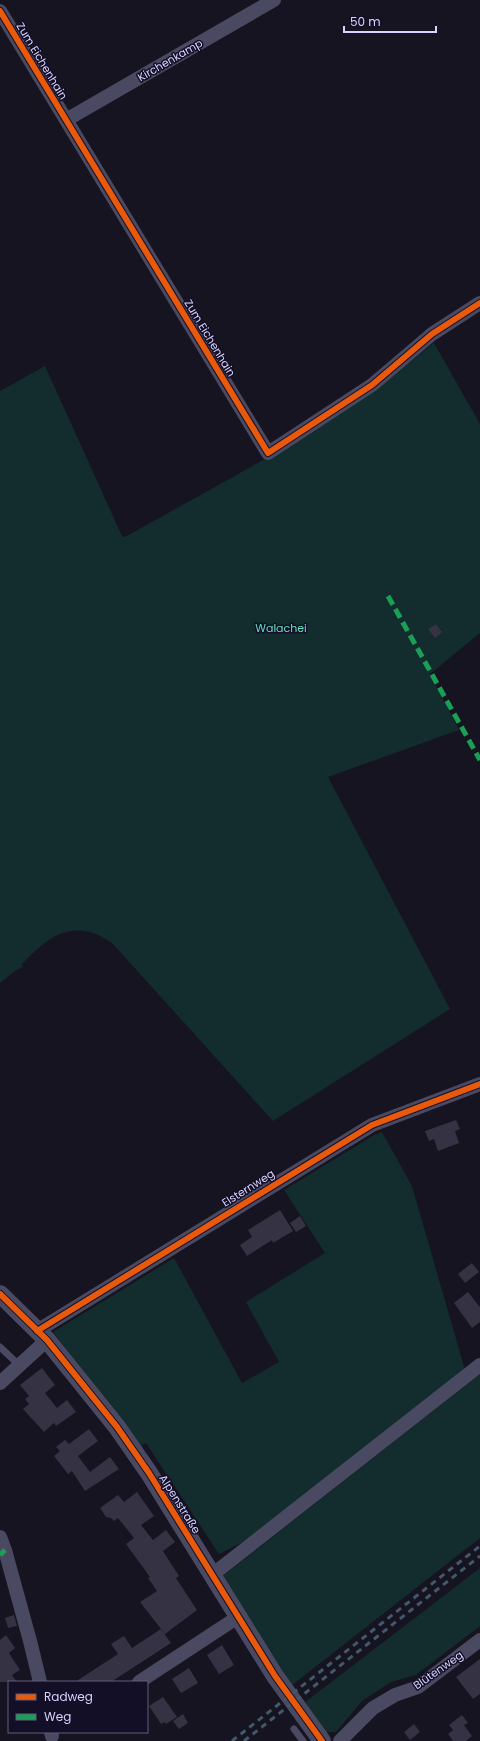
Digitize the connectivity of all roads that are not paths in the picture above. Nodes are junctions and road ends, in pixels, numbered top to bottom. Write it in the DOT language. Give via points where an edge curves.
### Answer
graph roads {
  1 [pos="274,0"];
  2 [pos="0,11"];
  3 [pos="66,120"];
  4 [pos="480,303"];
  5 [pos="480,1084"];
  6 [pos="0,1294"];
  7 [pos="42,1335"];
  8 [pos="0,1347"];
  9 [pos="19,1365"];
  10 [pos="480,1365"];
  11 [pos="0,1383"];
  12 [pos="0,1537"];
  13 [pos="212,1575"];
  14 [pos="238,1617"];
  15 [pos="480,1640"];
  16 [pos="40,1681"];
  17 [pos="141,1681"];
  18 [pos="294,1729"];
  19 [pos="303,1741"];
  20 [pos="322,1741"];
  21 [pos="340,1741"];
  1 -- 3 [label="street, Kirchenkamp"];
  2 -- 3 [label="street, Zum Eichenhain"];
  3 -- 4 [label="street, Zum Eichenhain" via="268,453 372,385 432,334"];
  5 -- 7 [label="street, Elsternweg" via="372,1124"];
  6 -- 7 [label="street, Alpenstraße"];
  7 -- 9 [label="street, Elsternweg"];
  7 -- 13 [label="street, Alpenstraße" via="117,1427 149,1473"];
  8 -- 9 [label="lane"];
  9 -- 11 [label="street, Elsternweg"];
  10 -- 13 [label="street"];
  12 -- 16 [label="street"];
  13 -- 14 [label="street, Alpenstraße"];
  14 -- 17 [label="street"];
  14 -- 20 [label="street, Alpenstraße" via="284,1690"];
  15 -- 21 [label="street, Blütenweg" via="418,1687 395,1695 373,1708"];
  18 -- 19 [label="lane"];
}
